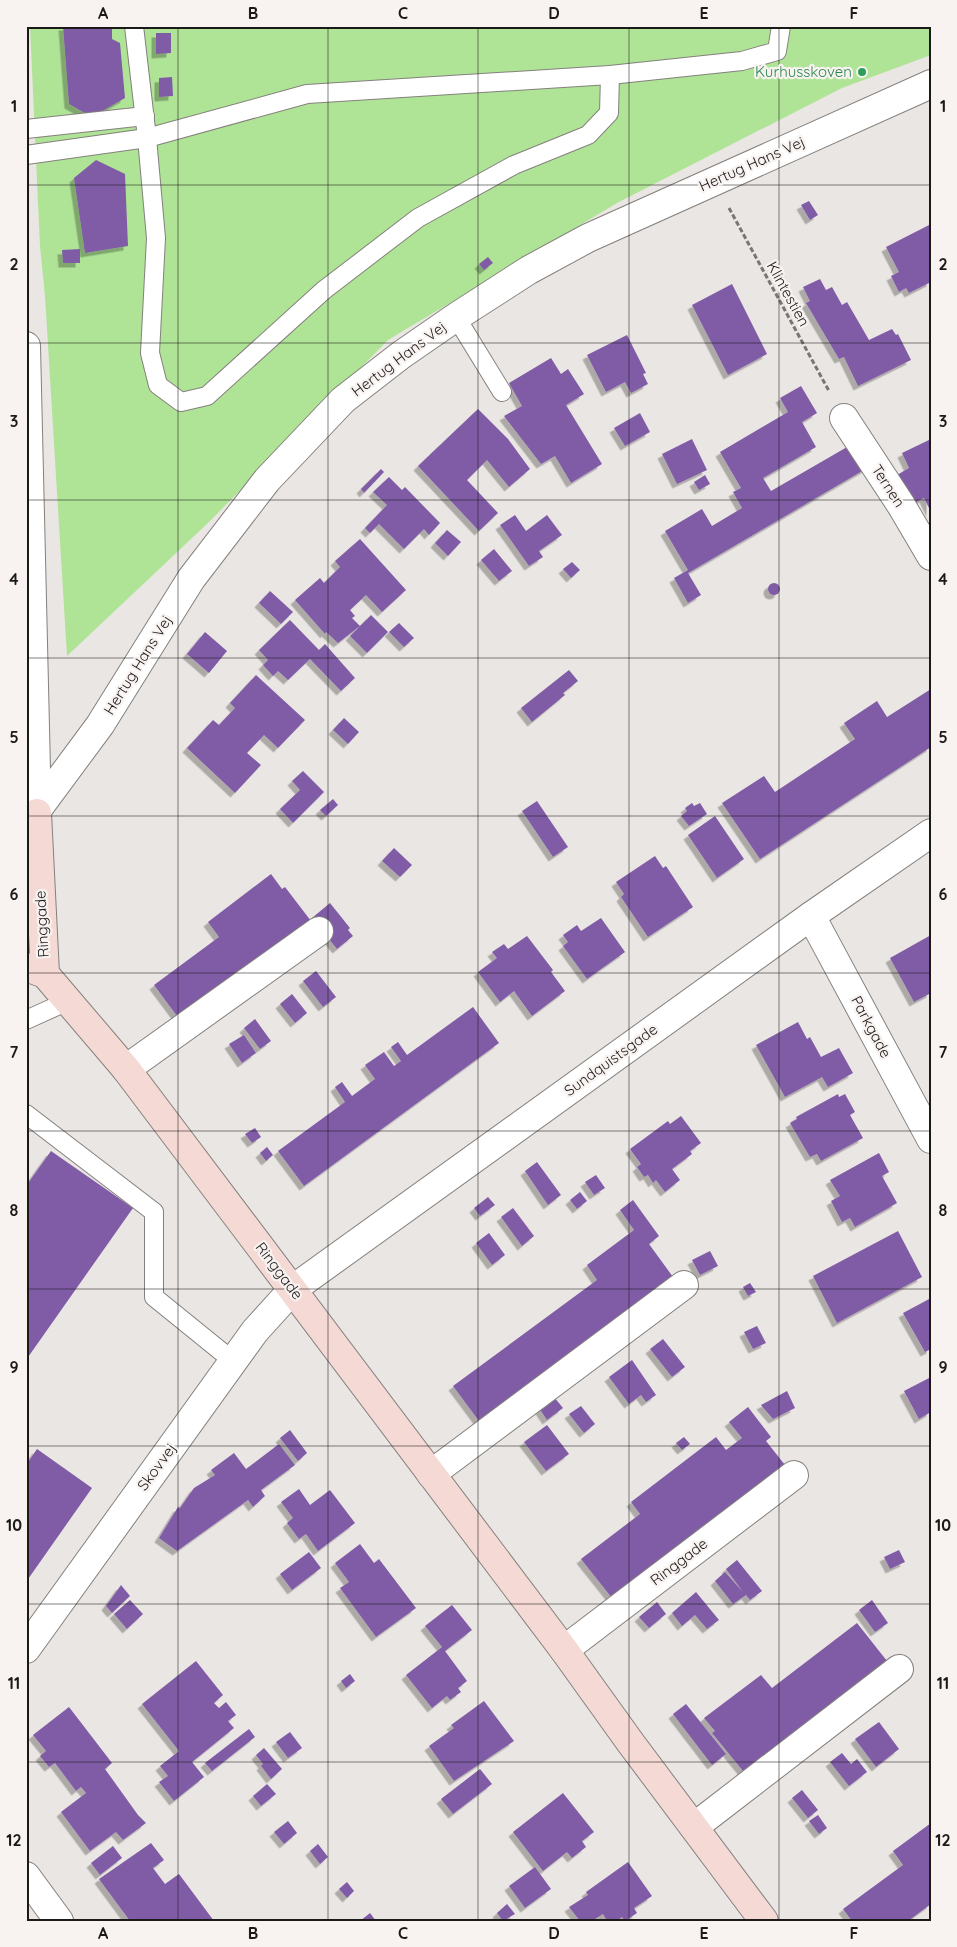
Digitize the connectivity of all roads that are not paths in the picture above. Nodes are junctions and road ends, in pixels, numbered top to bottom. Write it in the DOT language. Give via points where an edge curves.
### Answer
graph roads {
  1 [pos="134,26"];
  2 [pos="781,26"];
  3 [pos="610,75"];
  4 [pos="931,84"];
  5 [pos="145,116"];
  6 [pos="26,129"];
  7 [pos="147,138"];
  8 [pos="26,155"];
  9 [pos="456,317"];
  10 [pos="26,346"];
  11 [pos="502,392"];
  12 [pos="844,418"];
  13 [pos="928,545"];
  14 [pos="32,819"];
  15 [pos="931,833"];
  16 [pos="811,916"];
  17 [pos="320,931"];
  18 [pos="35,971"];
  19 [pos="68,1001"];
  20 [pos="26,1020"];
  21 [pos="126,1069"];
  22 [pos="26,1114"];
  23 [pos="931,1139"];
  24 [pos="684,1286"];
  25 [pos="293,1289"];
  26 [pos="233,1361"];
  27 [pos="431,1474"];
  28 [pos="794,1475"];
  29 [pos="26,1648"];
  30 [pos="564,1650"];
  31 [pos="899,1669"];
  32 [pos="694,1827"];
  33 [pos="26,1876"];
  34 [pos="59,1921"];
  35 [pos="764,1921"];
  1 -- 5 [label="lane"];
  2 -- 3 [label="lane" via="777,51 742,61"];
  3 -- 7 [label="lane" via="307,94"];
  3 -- 7 [label="lane" via="609,113 588,135 514,165 418,218 324,290 207,396 181,402 158,385 150,353 156,238"];
  4 -- 9 [label="street, Hertug Hans Vej" via="588,238 529,270"];
  5 -- 6 [label="lane"];
  5 -- 7 [label="lane"];
  7 -- 8 [label="lane"];
  9 -- 11 [label="lane"];
  9 -- 14 [label="street, Hertug Hans Vej" via="343,400 267,480 191,579 100,725"];
  10 -- 14 [label="street"];
  12 -- 13 [label="street, Ternen"];
  14 -- 18 [label="street, Ringgade"];
  15 -- 16 [label="street, Sundquistsgade"];
  16 -- 23 [label="street, Parkgade"];
  16 -- 25 [label="street, Sundquistsgade"];
  17 -- 21 [label="street"];
  18 -- 19 [label="street, Ringgade"];
  19 -- 20 [label="lane"];
  19 -- 21 [label="street, Ringgade"];
  21 -- 25 [label="street, Ringgade"];
  22 -- 26 [label="lane" via="154,1212 154,1297"];
  24 -- 27 [label="street"];
  25 -- 26 [label="street, Skovvej"];
  25 -- 27 [label="street, Ringgade"];
  26 -- 29 [label="street, Skovvej"];
  27 -- 30 [label="street, Ringgade"];
  28 -- 30 [label="street, Ringgade"];
  30 -- 32 [label="street, Ringgade"];
  31 -- 32 [label="street"];
  32 -- 35 [label="street, Ringgade"];
  33 -- 34 [label="street"];
}
